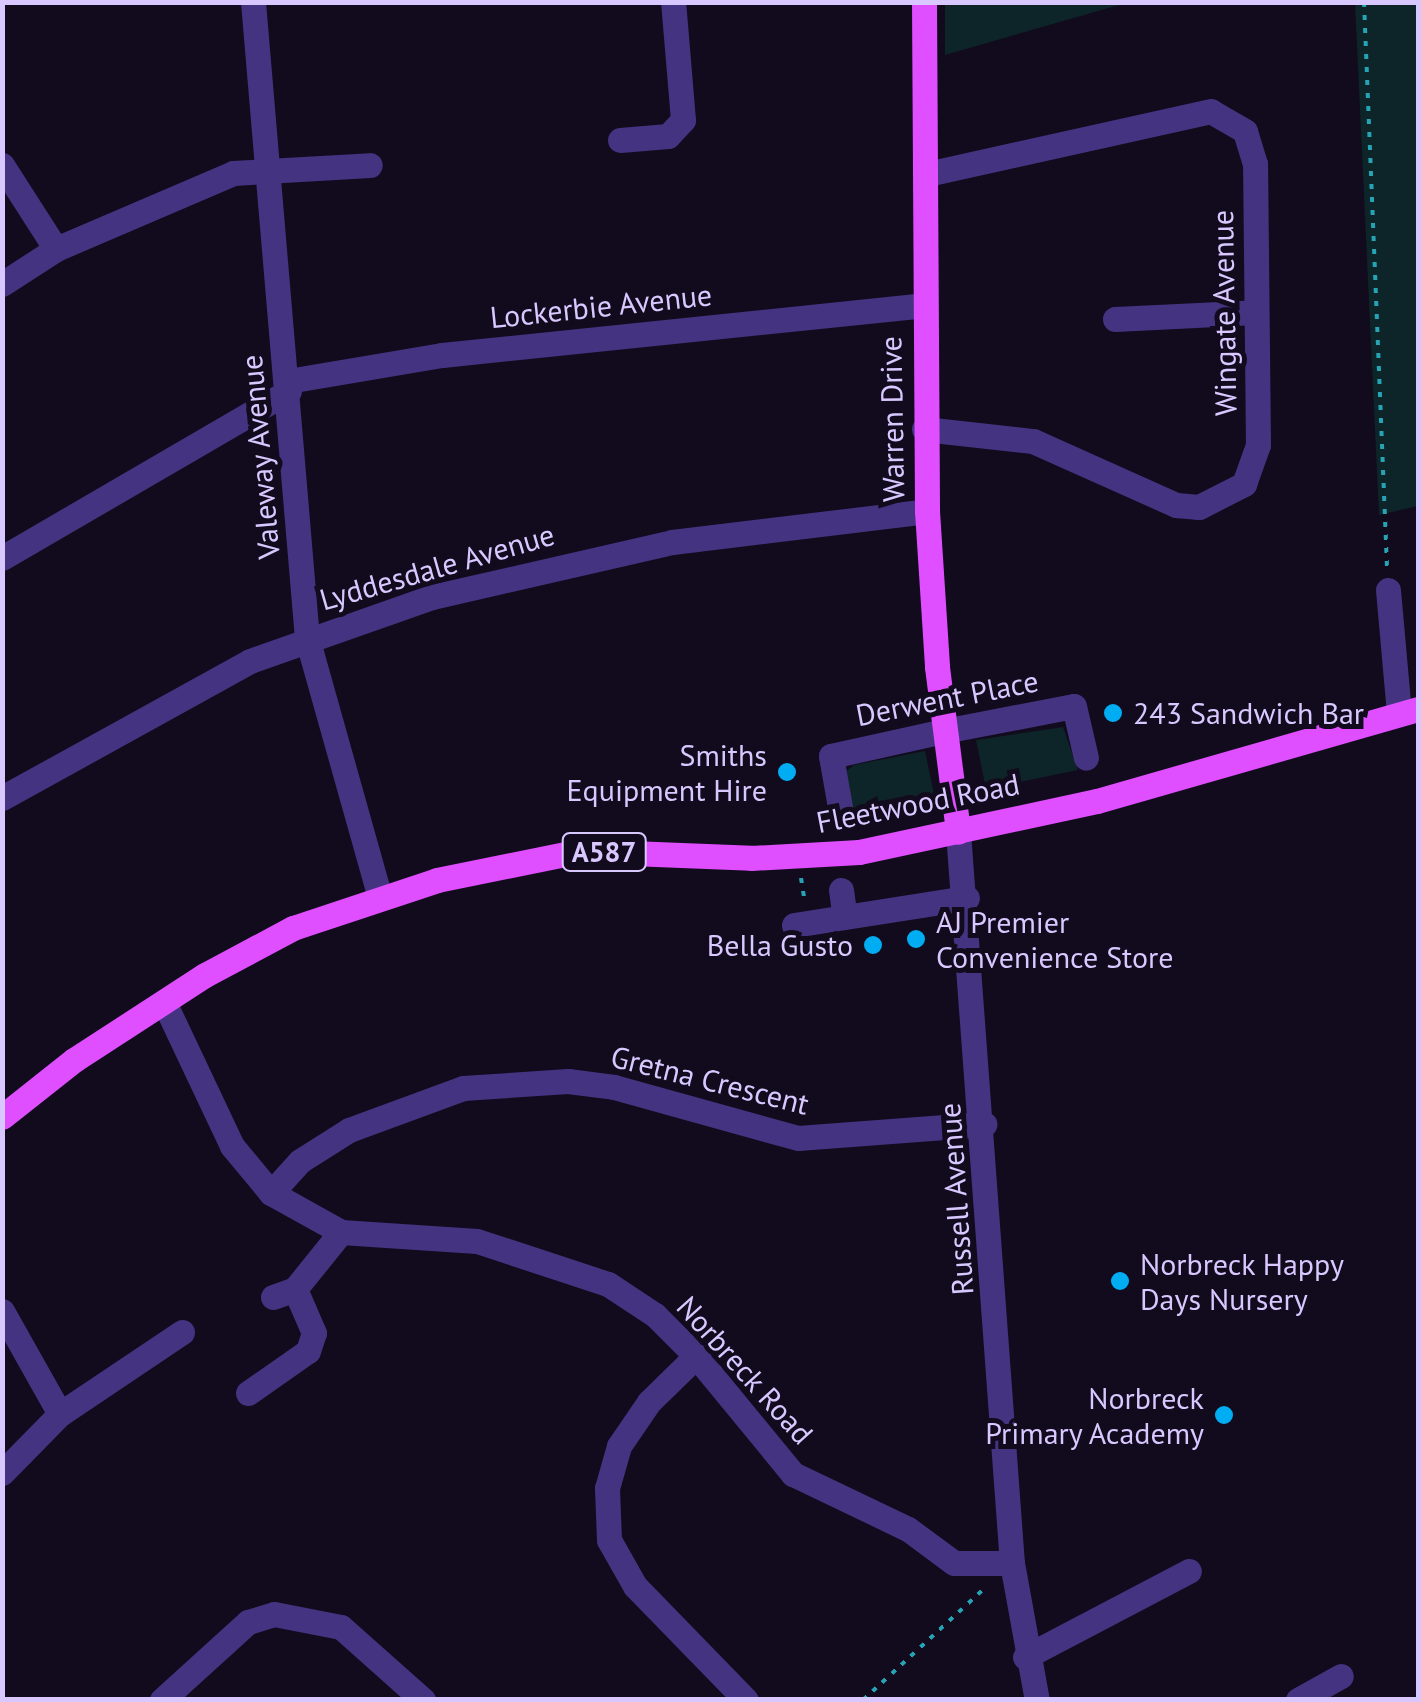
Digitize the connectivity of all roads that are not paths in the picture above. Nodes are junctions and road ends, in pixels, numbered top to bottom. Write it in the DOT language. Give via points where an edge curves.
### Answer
graph roads {
  1 [pos="253,2"];
  2 [pos="673,2"];
  3 [pos="924,2"];
  4 [pos="620,140"];
  5 [pos="2,165"];
  6 [pos="370,165"];
  7 [pos="263,171"];
  8 [pos="926,174"];
  9 [pos="56,249"];
  10 [pos="2,284"];
  11 [pos="922,306"];
  12 [pos="1256,312"];
  13 [pos="1115,320"];
  14 [pos="289,386"];
  15 [pos="924,429"];
  16 [pos="926,511"];
  17 [pos="2,558"];
  18 [pos="1388,590"];
  19 [pos="307,638"];
  20 [pos="1409,711"];
  21 [pos="944,731"];
  22 [pos="1086,758"];
  23 [pos="2,798"];
  24 [pos="840,807"];
  25 [pos="958,832"];
  26 [pos="841,890"];
  27 [pos="380,898"];
  28 [pos="966,898"];
  29 [pos="846,917"];
  30 [pos="801,924"];
  31 [pos="164,1002"];
  32 [pos="2,1117"];
  33 [pos="984,1124"];
  34 [pos="271,1193"];
  35 [pos="341,1232"];
  36 [pos="2,1311"];
  37 [pos="182,1332"];
  38 [pos="696,1356"];
  39 [pos="248,1393"];
  40 [pos="60,1414"];
  41 [pos="2,1473"];
  42 [pos="1012,1562"];
  43 [pos="1190,1571"];
  44 [pos="1025,1657"];
  45 [pos="1341,1676"];
  46 [pos="162,1700"];
  47 [pos="423,1700"];
  48 [pos="746,1700"];
  49 [pos="1036,1700"];
  50 [pos="1298,1700"];
  1 -- 7 [label="street, Valeway Avenue"];
  2 -- 4 [label="street" via="683,120 668,136"];
  3 -- 8 [label="main road, Warren Drive"];
  5 -- 9 [label="street"];
  6 -- 7 [label="street"];
  7 -- 9 [label="street" via="233,173"];
  7 -- 14 [label="street, Valeway Avenue"];
  8 -- 11 [label="main road, Warren Drive"];
  8 -- 12 [label="street, Wingate Avenue" via="1211,111 1228,118 1245,131 1255,164"];
  9 -- 10 [label="street"];
  11 -- 14 [label="street, Lockerbie Avenue" via="442,355"];
  11 -- 15 [label="main road, Warren Drive"];
  12 -- 13 [label="street"];
  12 -- 15 [label="street, Wingate Avenue" via="1253,466 1244,484 1199,507 1176,505 1032,441"];
  14 -- 17 [label="street, Lockerbie Avenue"];
  14 -- 19 [label="street, Valeway Avenue"];
  15 -- 16 [label="main road, Warren Drive"];
  16 -- 19 [label="street, Lyddesdale Avenue" via="567,562"];
  16 -- 21 [label="main road, Warren Drive"];
  18 -- 20 [label="street"];
  19 -- 23 [label="street, Lyddesdale Avenue" via="250,661"];
  19 -- 27 [label="street, Valeway Avenue"];
  20 -- 25 [label="main road, Fleetwood Road / A587" via="1097,801"];
  21 -- 22 [label="street, Derwent Place" via="1074,706"];
  21 -- 24 [label="street, Derwent Place" via="831,756"];
  21 -- 25 [label="main road, Warren Drive"];
  25 -- 27 [label="main road, Fleetwood Road / A587" via="797,857 580,851"];
  25 -- 28 [label="street, Russell Avenue"];
  26 -- 29 [label="street"];
  27 -- 31 [label="main road, Fleetwood Road / A587" via="293,928"];
  28 -- 29 [label="street"];
  28 -- 33 [label="street, Russell Avenue"];
  29 -- 30 [label="street"];
  31 -- 32 [label="main road, Fleetwood Road / A587"];
  31 -- 34 [label="street, Norbreck Road" via="232,1146"];
  33 -- 34 [label="street, Gretna Crescent" via="798,1138 614,1086 568,1081 463,1088 348,1130 300,1162"];
  33 -- 42 [label="street, Russell Avenue"];
  34 -- 35 [label="street, Norbreck Road"];
  35 -- 38 [label="street, Norbreck Road" via="477,1241 608,1284 655,1315"];
  35 -- 39 [label="street" via="284,1293 314,1333 308,1351"];
  36 -- 40 [label="street"];
  37 -- 40 [label="street"];
  38 -- 42 [label="street, Norbreck Road" via="794,1474 908,1528 954,1563"];
  38 -- 48 [label="street" via="649,1402 619,1446 607,1488 609,1540 635,1586"];
  40 -- 41 [label="street"];
  42 -- 44 [label="street"];
  43 -- 44 [label="street"];
  44 -- 49 [label="street"];
  45 -- 50 [label="street"];
  46 -- 47 [label="street" via="248,1622 274,1614 341,1627"];
}
